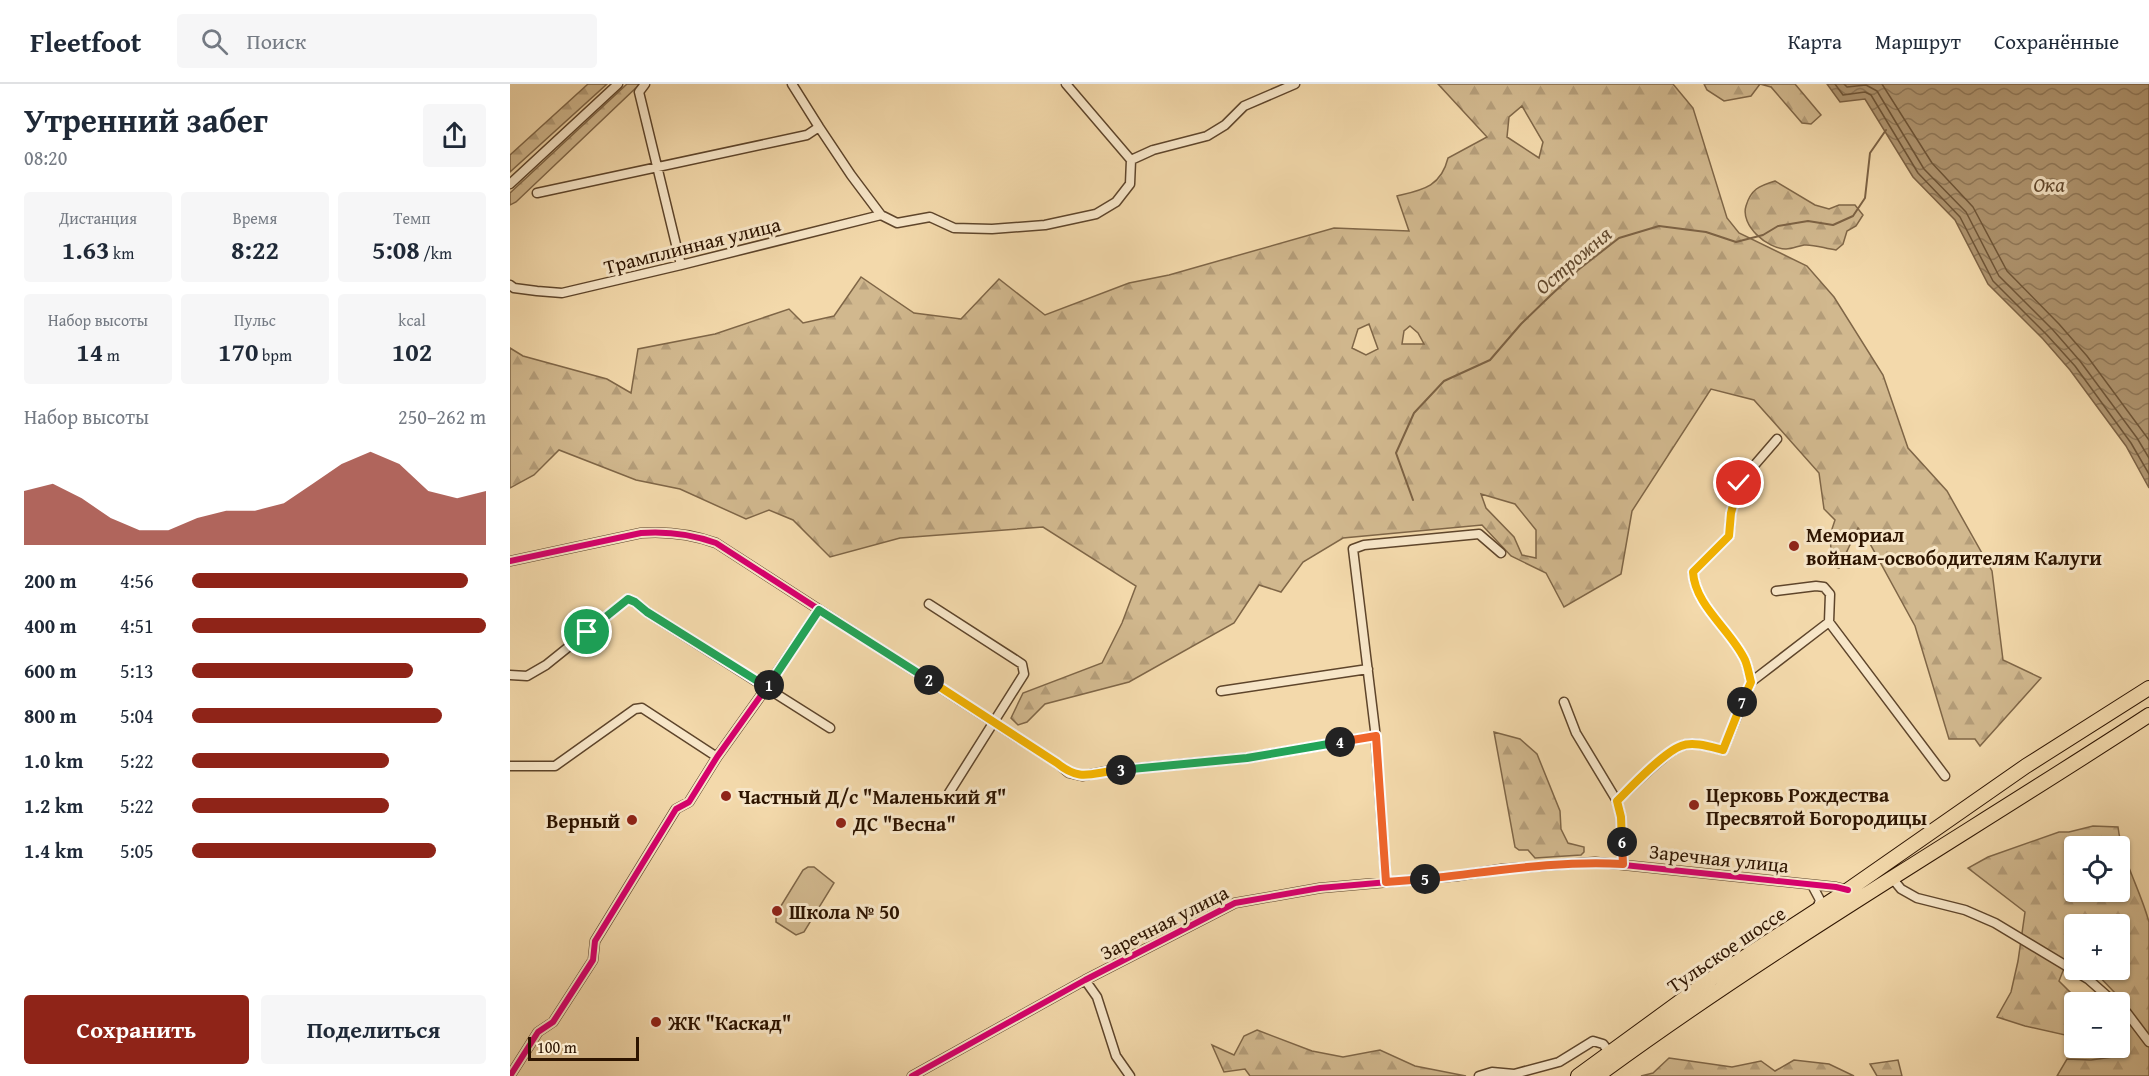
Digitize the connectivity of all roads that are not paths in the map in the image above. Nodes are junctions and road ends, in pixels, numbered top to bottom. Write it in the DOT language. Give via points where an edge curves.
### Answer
graph roads {
  1 [pos="618,84"];
  2 [pos="645,84"];
  3 [pos="792,84"];
  4 [pos="1066,84"];
  5 [pos="1295,84"];
  6 [pos="819,128"];
  7 [pos="1131,160"];
  8 [pos="657,167"];
  9 [pos="510,184"];
  10 [pos="537,193"];
  11 [pos="881,215"];
  12 [pos="681,265"];
  13 [pos="510,285"];
  14 [pos="1777,439"];
  15 [pos="1501,553"];
  16 [pos="510,561"];
  17 [pos="1776,591"];
  18 [pos="929,604"];
  19 [pos="819,610"];
  20 [pos="1829,622"];
  21 [pos="1368,669"];
  22 [pos="510,675"];
  23 [pos="1751,682"];
  24 [pos="767,687"];
  25 [pos="2149,688"];
  26 [pos="1221,690"];
  27 [pos="1564,702"];
  28 [pos="2149,715"];
  29 [pos="994,722"];
  30 [pos="830,728"];
  31 [pos="1376,736"];
  32 [pos="717,757"];
  33 [pos="510,766"];
  34 [pos="1946,776"];
  35 [pos="948,793"];
  36 [pos="1617,801"];
  37 [pos="1623,864"];
  38 [pos="1892,878"];
  39 [pos="1386,882"];
  40 [pos="1812,885"];
  41 [pos="1848,890"];
  42 [pos="1815,912"];
  43 [pos="1085,980"];
  44 [pos="2103,992"];
  45 [pos="2130,1017"];
  46 [pos="2149,1042"];
  47 [pos="1610,1053"];
  48 [pos="510,1076"];
  49 [pos="912,1076"];
  50 [pos="1130,1076"];
  51 [pos="1479,1076"];
  52 [pos="1578,1076"];
  53 [pos="1597,1076"];
  1 -- 9 [label="street"];
  2 -- 8 [label="street" via="639,92"];
  3 -- 6 [label="street"];
  4 -- 7 [label="street"];
  5 -- 7 [label="street" via="1244,106 1207,136"];
  6 -- 8 [label="street" via="807,135"];
  6 -- 11 [label="street"];
  7 -- 11 [label="street, Трамплинная улица" via="1130,184 1116,202 1096,214 1045,225 992,229 954,228 930,217 897,223"];
  8 -- 10 [label="street"];
  8 -- 12 [label="street"];
  11 -- 12 [label="street, Трамплинная улица"];
  12 -- 13 [label="street, Трамплинная улица" via="562,293"];
  14 -- 23 [label="street" via="1739,483 1729,536 1693,572 1701,596 1745,660"];
  15 -- 21 [label="street" via="1479,534 1353,549"];
  16 -- 19 [label="street" via="641,532 696,536 716,543"];
  17 -- 20 [label="street" via="1824,587 1830,594"];
  18 -- 29 [label="street" via="1022,664 1024,674"];
  19 -- 24 [label="street"];
  19 -- 29 [label="street"];
  20 -- 23 [label="street"];
  20 -- 34 [label="street"];
  21 -- 26 [label="street"];
  21 -- 31 [label="street"];
  22 -- 24 [label="street" via="527,676 546,665 628,599"];
  23 -- 36 [label="street" via="1723,750 1682,745"];
  24 -- 30 [label="street"];
  24 -- 32 [label="street"];
  25 -- 41 [label="main road, Тульское шоссе" via="2026,766"];
  27 -- 36 [label="street" via="1576,733"];
  28 -- 38 [label="main road, Тульское шоссе"];
  29 -- 31 [label="street" via="1069,773 1082,776 1247,758"];
  29 -- 35 [label="street"];
  31 -- 39 [label="street"];
  32 -- 33 [label="street" via="642,708 635,709 555,766"];
  32 -- 48 [label="street" via="689,802 676,809 621,897 595,941 593,960 553,1023 538,1032"];
  36 -- 37 [label="street"];
  37 -- 39 [label="street, Заречная улица" via="1595,862 1502,869"];
  37 -- 40 [label="street, Заречная улица"];
  38 -- 44 [label="street" via="1917,898 1965,910 1995,923 2088,979"];
  38 -- 53 [label="main road, Тульское шоссе" via="1676,1018"];
  39 -- 43 [label="street, Заречная улица" via="1320,888 1235,903"];
  40 -- 41 [label="street, Заречная улица"];
  40 -- 42 [label="street" via="1820,900"];
  41 -- 42 [label="main road, Тульское шоссе"];
  42 -- 47 [label="main road, Тульское шоссе"];
  43 -- 49 [label="street, Заречная улица"];
  43 -- 50 [label="street" via="1096,997 1116,1056"];
  45 -- 46 [label="street"];
  47 -- 51 [label="street" via="1603,1044 1593,1041 1559,1062 1514,1074 1492,1072"];
  47 -- 52 [label="main road, Тульское шоссе"];
}
